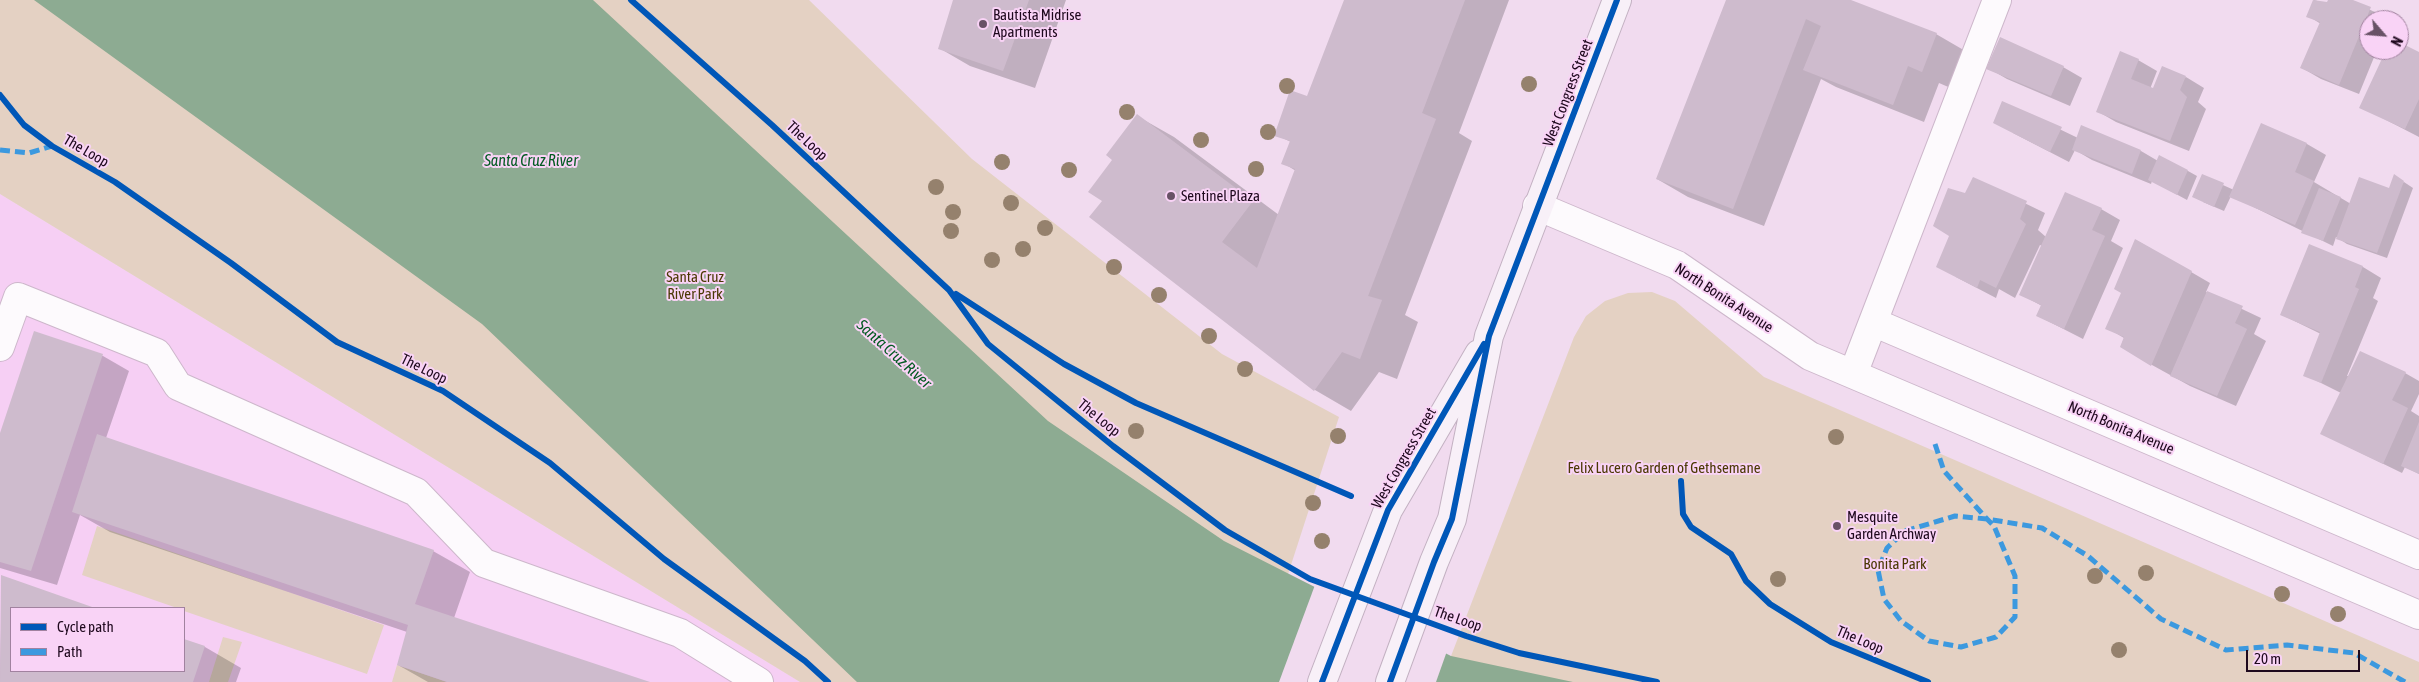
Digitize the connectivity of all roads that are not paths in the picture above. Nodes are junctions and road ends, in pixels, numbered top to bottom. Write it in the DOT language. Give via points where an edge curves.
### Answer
graph roads {
  1 [pos="1617,0"];
  2 [pos="1997,0"];
  3 [pos="1537,206"];
  4 [pos="1873,322"];
  5 [pos="1490,336"];
  6 [pos="0,347"];
  7 [pos="1853,374"];
  8 [pos="2419,555"];
  9 [pos="2419,615"];
  10 [pos="759,682"];
  11 [pos="1322,682"];
  12 [pos="1390,682"];
  1 -- 3 [label="main road, West Congress Street"];
  2 -- 4 [label="street"];
  3 -- 5 [label="main road, West Congress Street"];
  3 -- 7 [label="street, North Bonita Avenue" via="1677,265 1810,356"];
  4 -- 7 [label="street"];
  4 -- 8 [label="street, North Bonita Avenue"];
  5 -- 11 [label="main road, West Congress Street" via="1388,510"];
  5 -- 12 [label="main road, West Congress Street" via="1452,519"];
  6 -- 10 [label="street" via="18,297 157,353 178,386 416,492 484,563 680,633"];
  7 -- 9 [label="street, North Bonita Avenue"];
}
